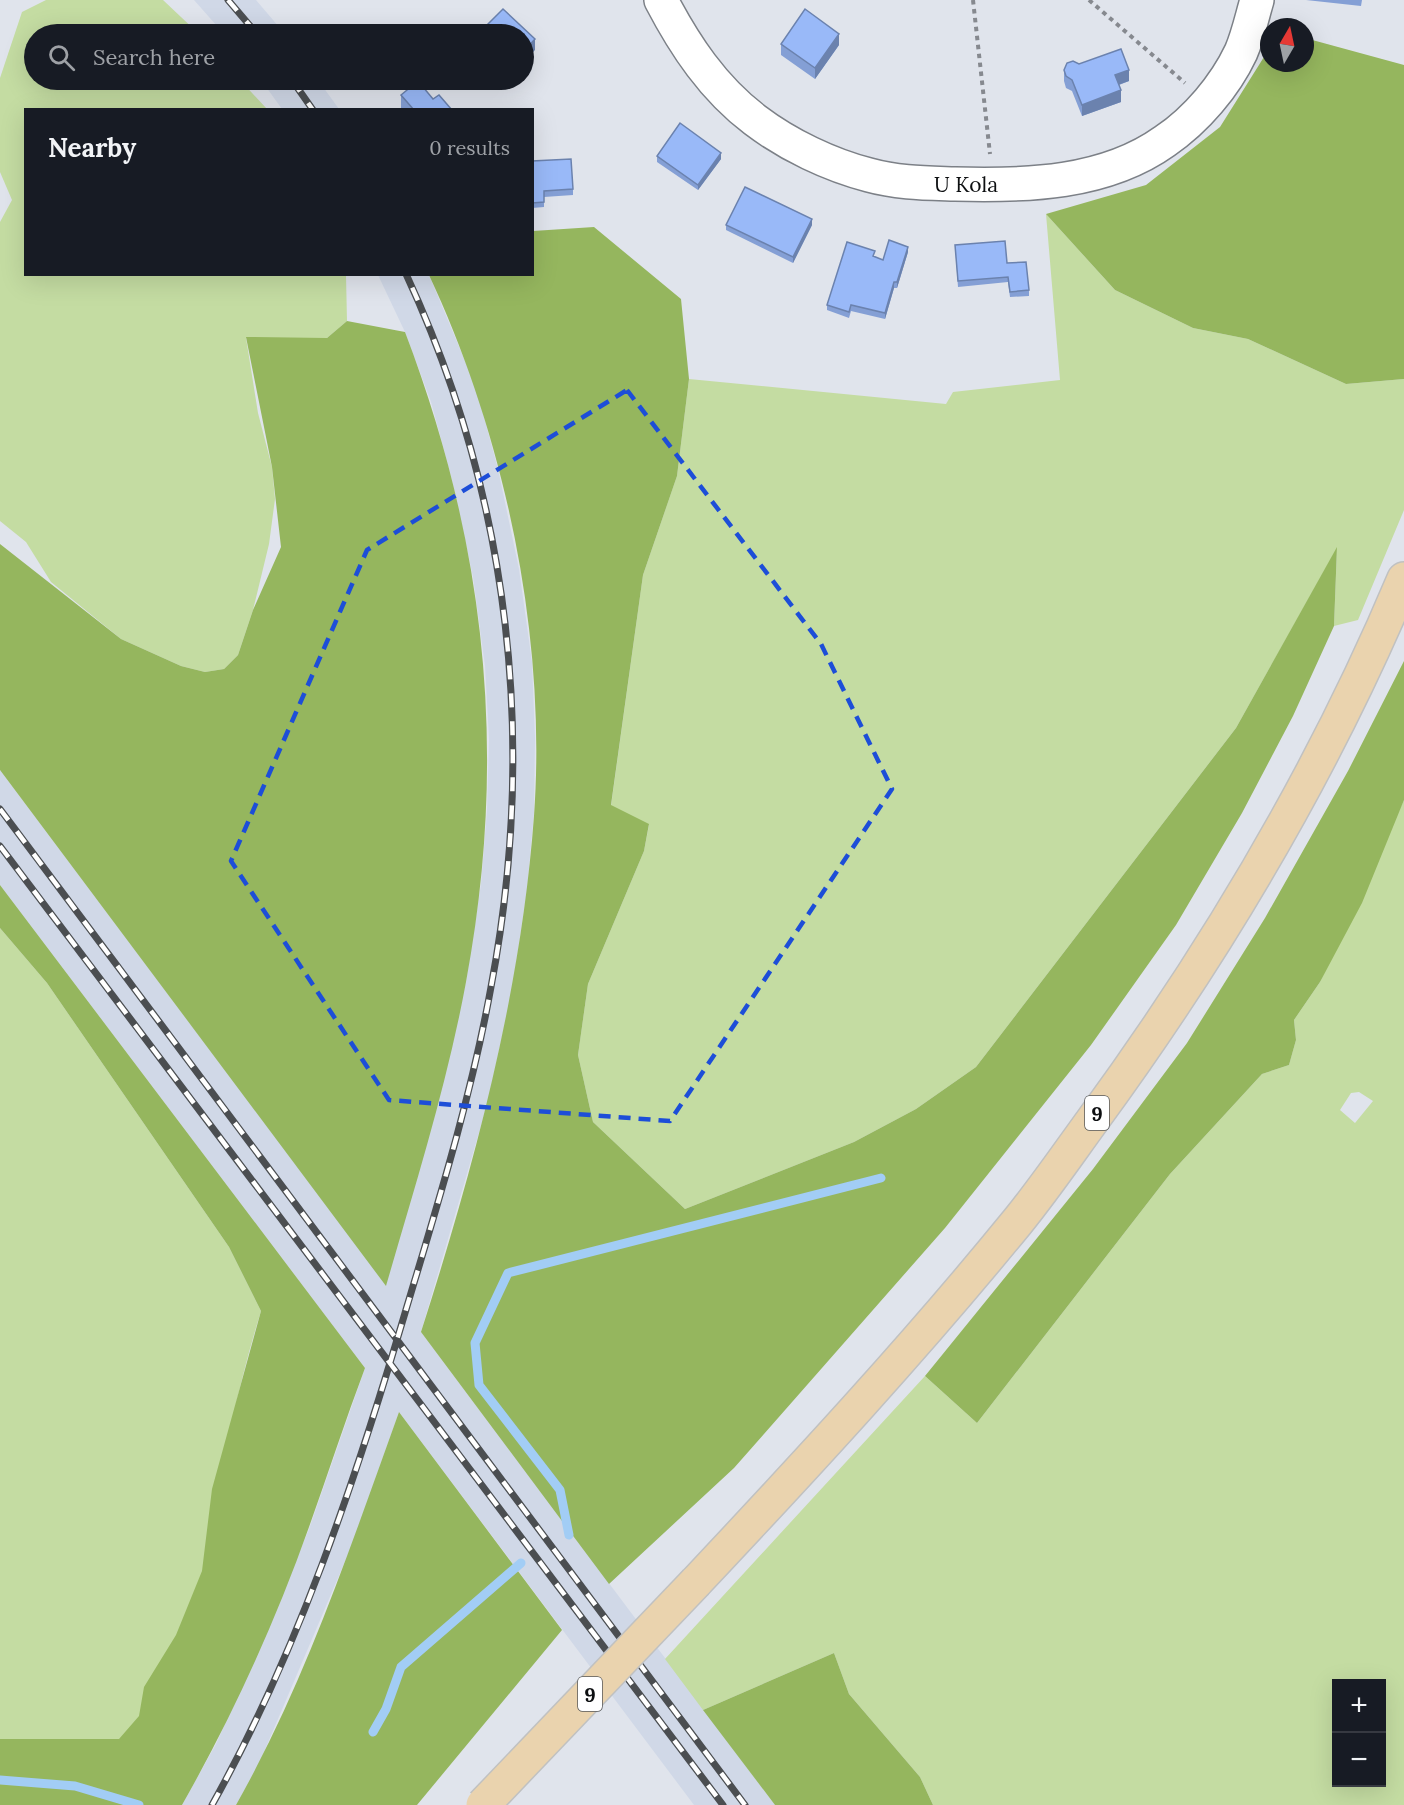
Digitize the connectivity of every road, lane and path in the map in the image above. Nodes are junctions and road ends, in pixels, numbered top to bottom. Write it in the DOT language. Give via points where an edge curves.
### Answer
graph roads {
  1 [pos="661,0"];
  2 [pos="973,0"];
  3 [pos="1089,0"];
  4 [pos="1257,0"];
  5 [pos="1208,103"];
  6 [pos="993,185"];
  7 [pos="1404,579"];
  8 [pos="483,1805"];
  1 -- 6 [label="street, U Kola" via="682,40 709,77 756,120 820,159 912,183"];
  2 -- 6 [label="path"];
  3 -- 5 [label="path"];
  4 -- 5 [label="street, U Kola" via="1240,53"];
  5 -- 6 [label="street, U Kola" via="1165,141 1124,164 1051,181"];
  7 -- 8 [label="main road, 9, bridge" via="1296,802 1219,936 1154,1036 1020,1218 830,1439"];
}
